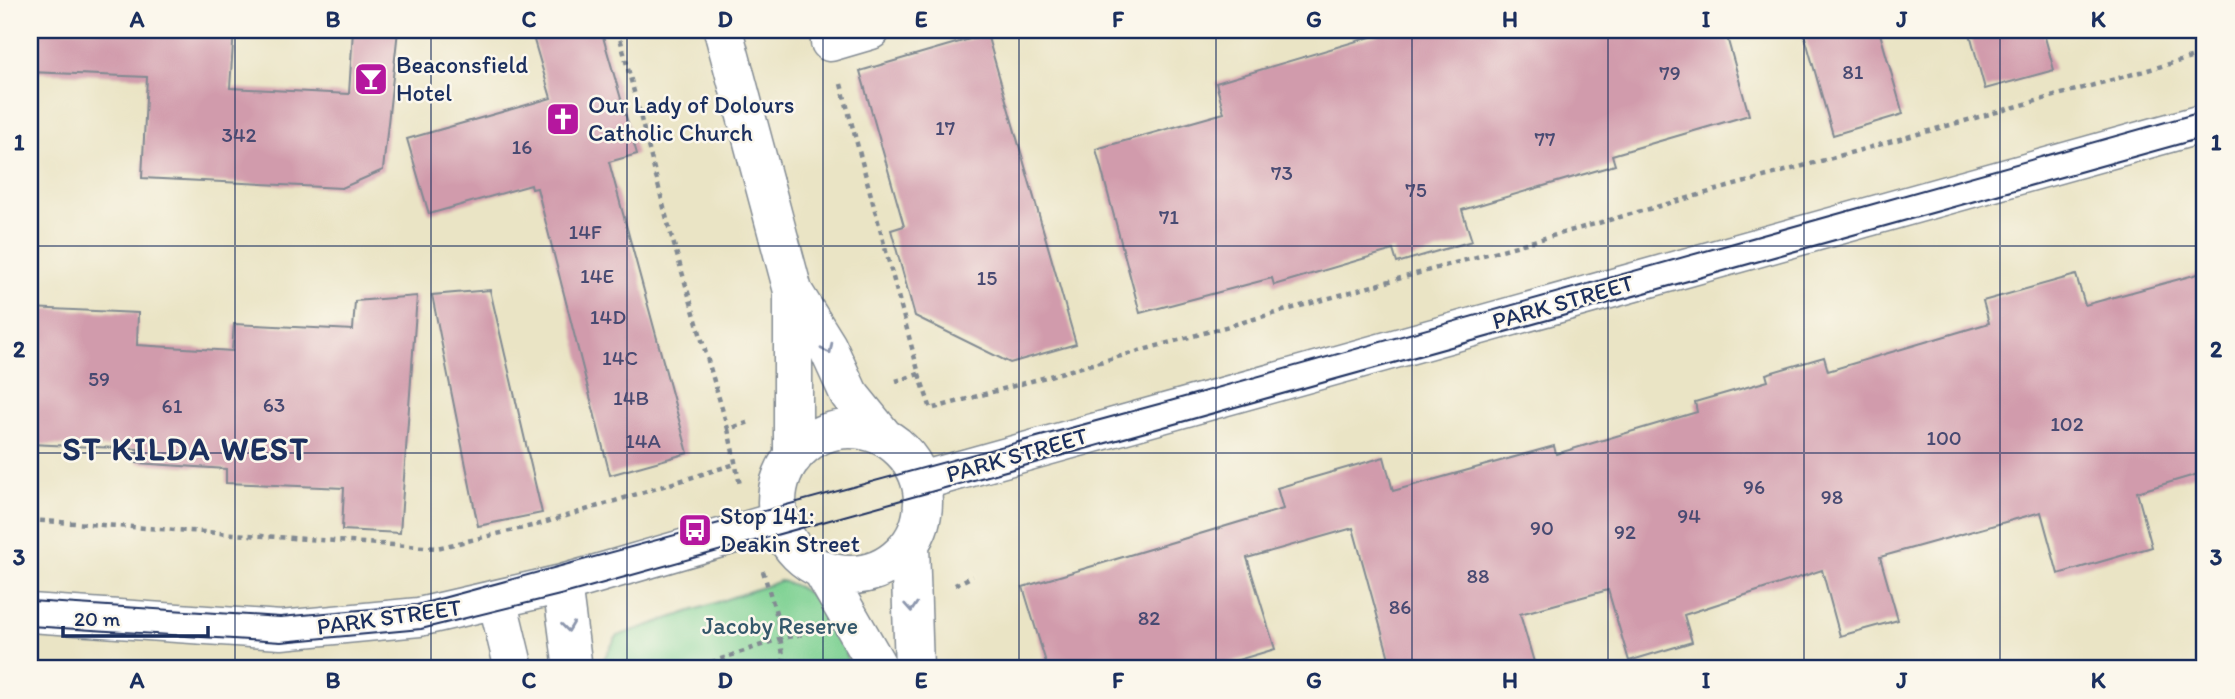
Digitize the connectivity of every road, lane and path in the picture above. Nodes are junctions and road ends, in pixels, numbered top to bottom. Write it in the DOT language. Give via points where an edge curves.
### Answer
graph roads {
  1 [pos="618,30"];
  2 [pos="723,30"];
  3 [pos="871,30"];
  4 [pos="830,42"];
  5 [pos="2205,54"];
  6 [pos="2205,123"];
  7 [pos="793,291"];
  8 [pos="919,374"];
  9 [pos="894,381"];
  10 [pos="753,422"];
  11 [pos="883,436"];
  12 [pos="793,457"];
  13 [pos="735,464"];
  14 [pos="921,481"];
  15 [pos="30,520"];
  16 [pos="779,520"];
  17 [pos="910,545"];
  18 [pos="822,570"];
  19 [pos="562,584"];
  20 [pos="768,587"];
  21 [pos="497,599"];
  22 [pos="30,613"];
  23 [pos="810,632"];
  24 [pos="779,639"];
  25 [pos="514,669"];
  26 [pos="573,669"];
  27 [pos="692,669"];
  28 [pos="785,669"];
  29 [pos="879,669"];
  30 [pos="914,669"];
  1 -- 10 [label="path" via="728,429"];
  2 -- 7 [label="street"];
  3 -- 4 [label="street"];
  4 -- 8 [label="path"];
  5 -- 8 [label="path" via="931,409"];
  6 -- 14 [label="street, PARK STREET"];
  7 -- 11 [label="street, one-way" via="827,346 849,394"];
  7 -- 12 [label="street"];
  8 -- 9 [label="path"];
  11 -- 12 [label="street" via="864,430 824,433"];
  11 -- 14 [label="street" via="908,456"];
  12 -- 16 [label="street" via="778,490"];
  13 -- 15 [label="path" via="540,524 438,548"];
  14 -- 17 [label="street" via="923,512"];
  16 -- 18 [label="street" via="793,548"];
  16 -- 19 [label="street, PARK STREET"];
  17 -- 18 [label="street" via="880,570 841,576"];
  17 -- 30 [label="street, one-way"];
  18 -- 29 [label="street"];
  19 -- 21 [label="street, PARK STREET"];
  19 -- 26 [label="street, one-way"];
  20 -- 24 [label="path"];
  21 -- 22 [label="street, PARK STREET" via="419,617 281,630"];
  21 -- 25 [label="street"];
  23 -- 24 [label="path"];
  24 -- 27 [label="path"];
  24 -- 28 [label="path"];
}
